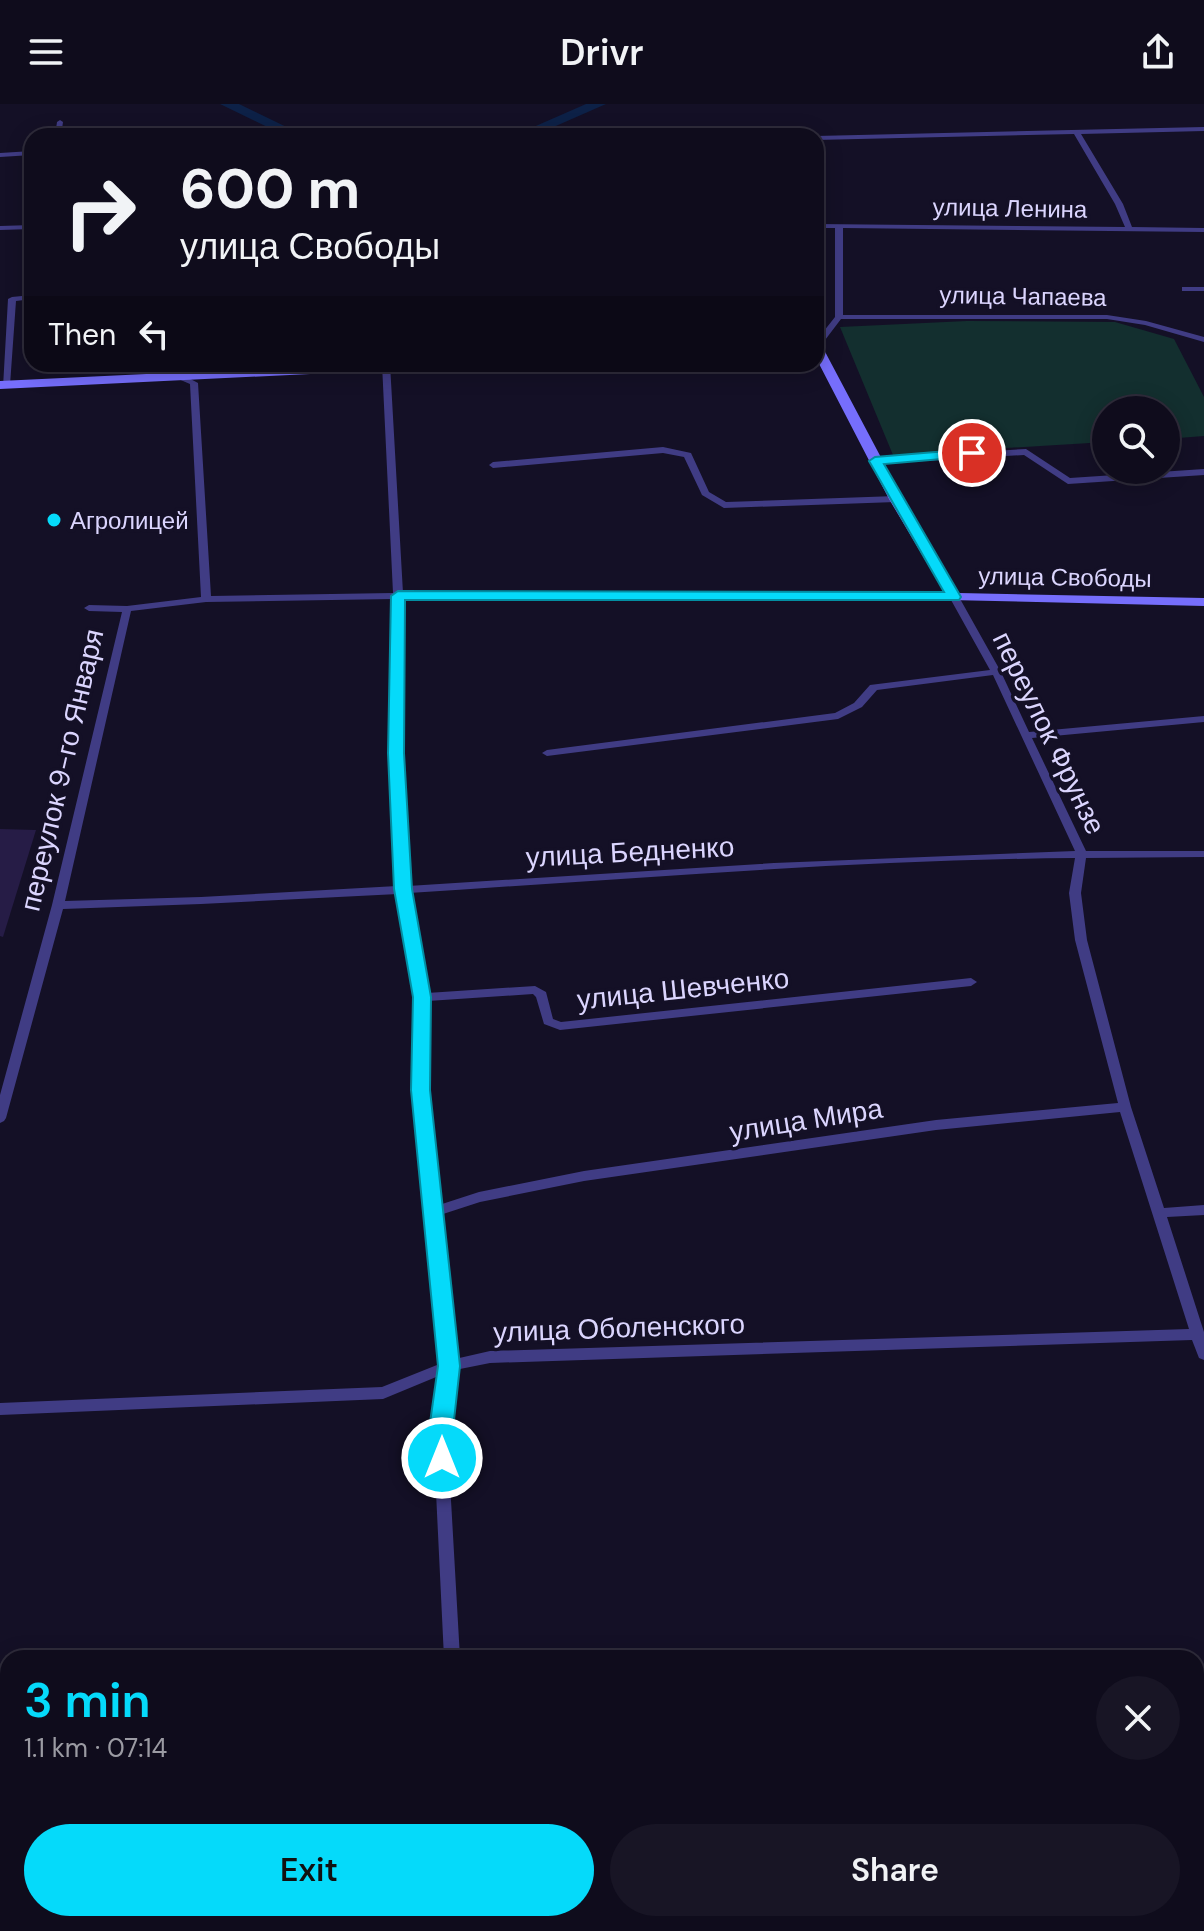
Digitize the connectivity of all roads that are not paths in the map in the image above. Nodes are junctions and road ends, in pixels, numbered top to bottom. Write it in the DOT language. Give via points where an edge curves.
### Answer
graph roads {
  1 [pos="60,122"];
  2 [pos="59,128"];
  3 [pos="1204,129"];
  4 [pos="1076,132"];
  5 [pos="824,138"];
  6 [pos="24,154"];
  7 [pos="0,155"];
  8 [pos="824,226"];
  9 [pos="839,226"];
  10 [pos="24,227"];
  11 [pos="0,228"];
  12 [pos="1129,229"];
  13 [pos="1204,230"];
  14 [pos="1185,289"];
  15 [pos="1204,289"];
  16 [pos="24,298"];
  17 [pos="839,317"];
  18 [pos="824,336"];
  19 [pos="1204,340"];
  20 [pos="824,362"];
  21 [pos="155,372"];
  22 [pos="180,372"];
  23 [pos="386,372"];
  24 [pos="3,385"];
  25 [pos="875,461"];
  26 [pos="493,465"];
  27 [pos="1204,472"];
  28 [pos="896,499"];
  29 [pos="398,596"];
  30 [pos="954,597"];
  31 [pos="206,599"];
  32 [pos="1204,602"];
  33 [pos="89,608"];
  34 [pos="127,609"];
  35 [pos="996,672"];
  36 [pos="1204,719"];
  37 [pos="1026,735"];
  38 [pos="547,753"];
  39 [pos="1081,853"];
  40 [pos="1204,854"];
  41 [pos="403,889"];
  42 [pos="58,905"];
  43 [pos="971,982"];
  44 [pos="422,997"];
  45 [pos="1125,1107"];
  46 [pos="0,1118"];
  47 [pos="1204,1210"];
  48 [pos="432,1212"];
  49 [pos="1159,1213"];
  50 [pos="1198,1334"];
  51 [pos="1204,1354"];
  52 [pos="449,1366"];
  53 [pos="0,1409"];
  54 [pos="452,1650"];
  1 -- 2 [label="street"];
  3 -- 4 [label="street"];
  4 -- 5 [label="street"];
  4 -- 12 [label="street"];
  6 -- 7 [label="street"];
  8 -- 9 [label="street, улица Ленина"];
  9 -- 12 [label="street, улица Ленина"];
  9 -- 17 [label="street"];
  10 -- 11 [label="street"];
  12 -- 13 [label="street, улица Ленина"];
  14 -- 15 [label="street"];
  16 -- 24 [label="street" via="12,299"];
  17 -- 18 [label="street"];
  17 -- 19 [label="street, улица Чапаева" via="1107,317"];
  20 -- 25 [label="main road, переулок Фрунзе"];
  21 -- 24 [label="main road"];
  22 -- 31 [label="street" via="194,383"];
  23 -- 29 [label="street"];
  25 -- 27 [label="street" via="1026,452 1068,481"];
  25 -- 28 [label="main road, переулок Фрунзе"];
  26 -- 28 [label="street" via="663,450 688,455 705,493 724,505"];
  28 -- 30 [label="main road, переулок Фрунзе"];
  29 -- 30 [label="street, улица Свободы"];
  29 -- 31 [label="street, улица Свободы"];
  29 -- 41 [label="street" via="396,753"];
  30 -- 32 [label="main road, улица Свободы"];
  30 -- 35 [label="street, переулок Фрунзе"];
  31 -- 34 [label="street, переулок 9-го Января"];
  33 -- 34 [label="street"];
  34 -- 42 [label="street, переулок 9-го Января"];
  35 -- 37 [label="street, переулок Фрунзе"];
  35 -- 38 [label="street" via="874,687 838,716"];
  36 -- 37 [label="street"];
  37 -- 39 [label="street, переулок Фрунзе"];
  39 -- 40 [label="street, улица Бедненко"];
  39 -- 41 [label="street, улица Бедненко"];
  39 -- 45 [label="street, переулок Фрунзе" via="1075,893 1081,940"];
  41 -- 42 [label="street, улица Бедненко"];
  41 -- 44 [label="street"];
  42 -- 46 [label="street, переулок 9-го Января"];
  43 -- 44 [label="street, улица Шевченко" via="560,1026 548,1021 542,995 535,990"];
  44 -- 48 [label="street" via="420,1090"];
  45 -- 48 [label="street, улица Мира" via="835,1139 584,1176"];
  45 -- 49 [label="street, переулок Фрунзе"];
  47 -- 49 [label="street"];
  48 -- 52 [label="street"];
  49 -- 50 [label="street, переулок Фрунзе"];
  50 -- 51 [label="street, переулок Фрунзе"];
  50 -- 52 [label="street, улица Оболенского" via="490,1357"];
  52 -- 53 [label="street, улица Оболенского" via="383,1393"];
  52 -- 54 [label="street" via="440,1430"];
}
